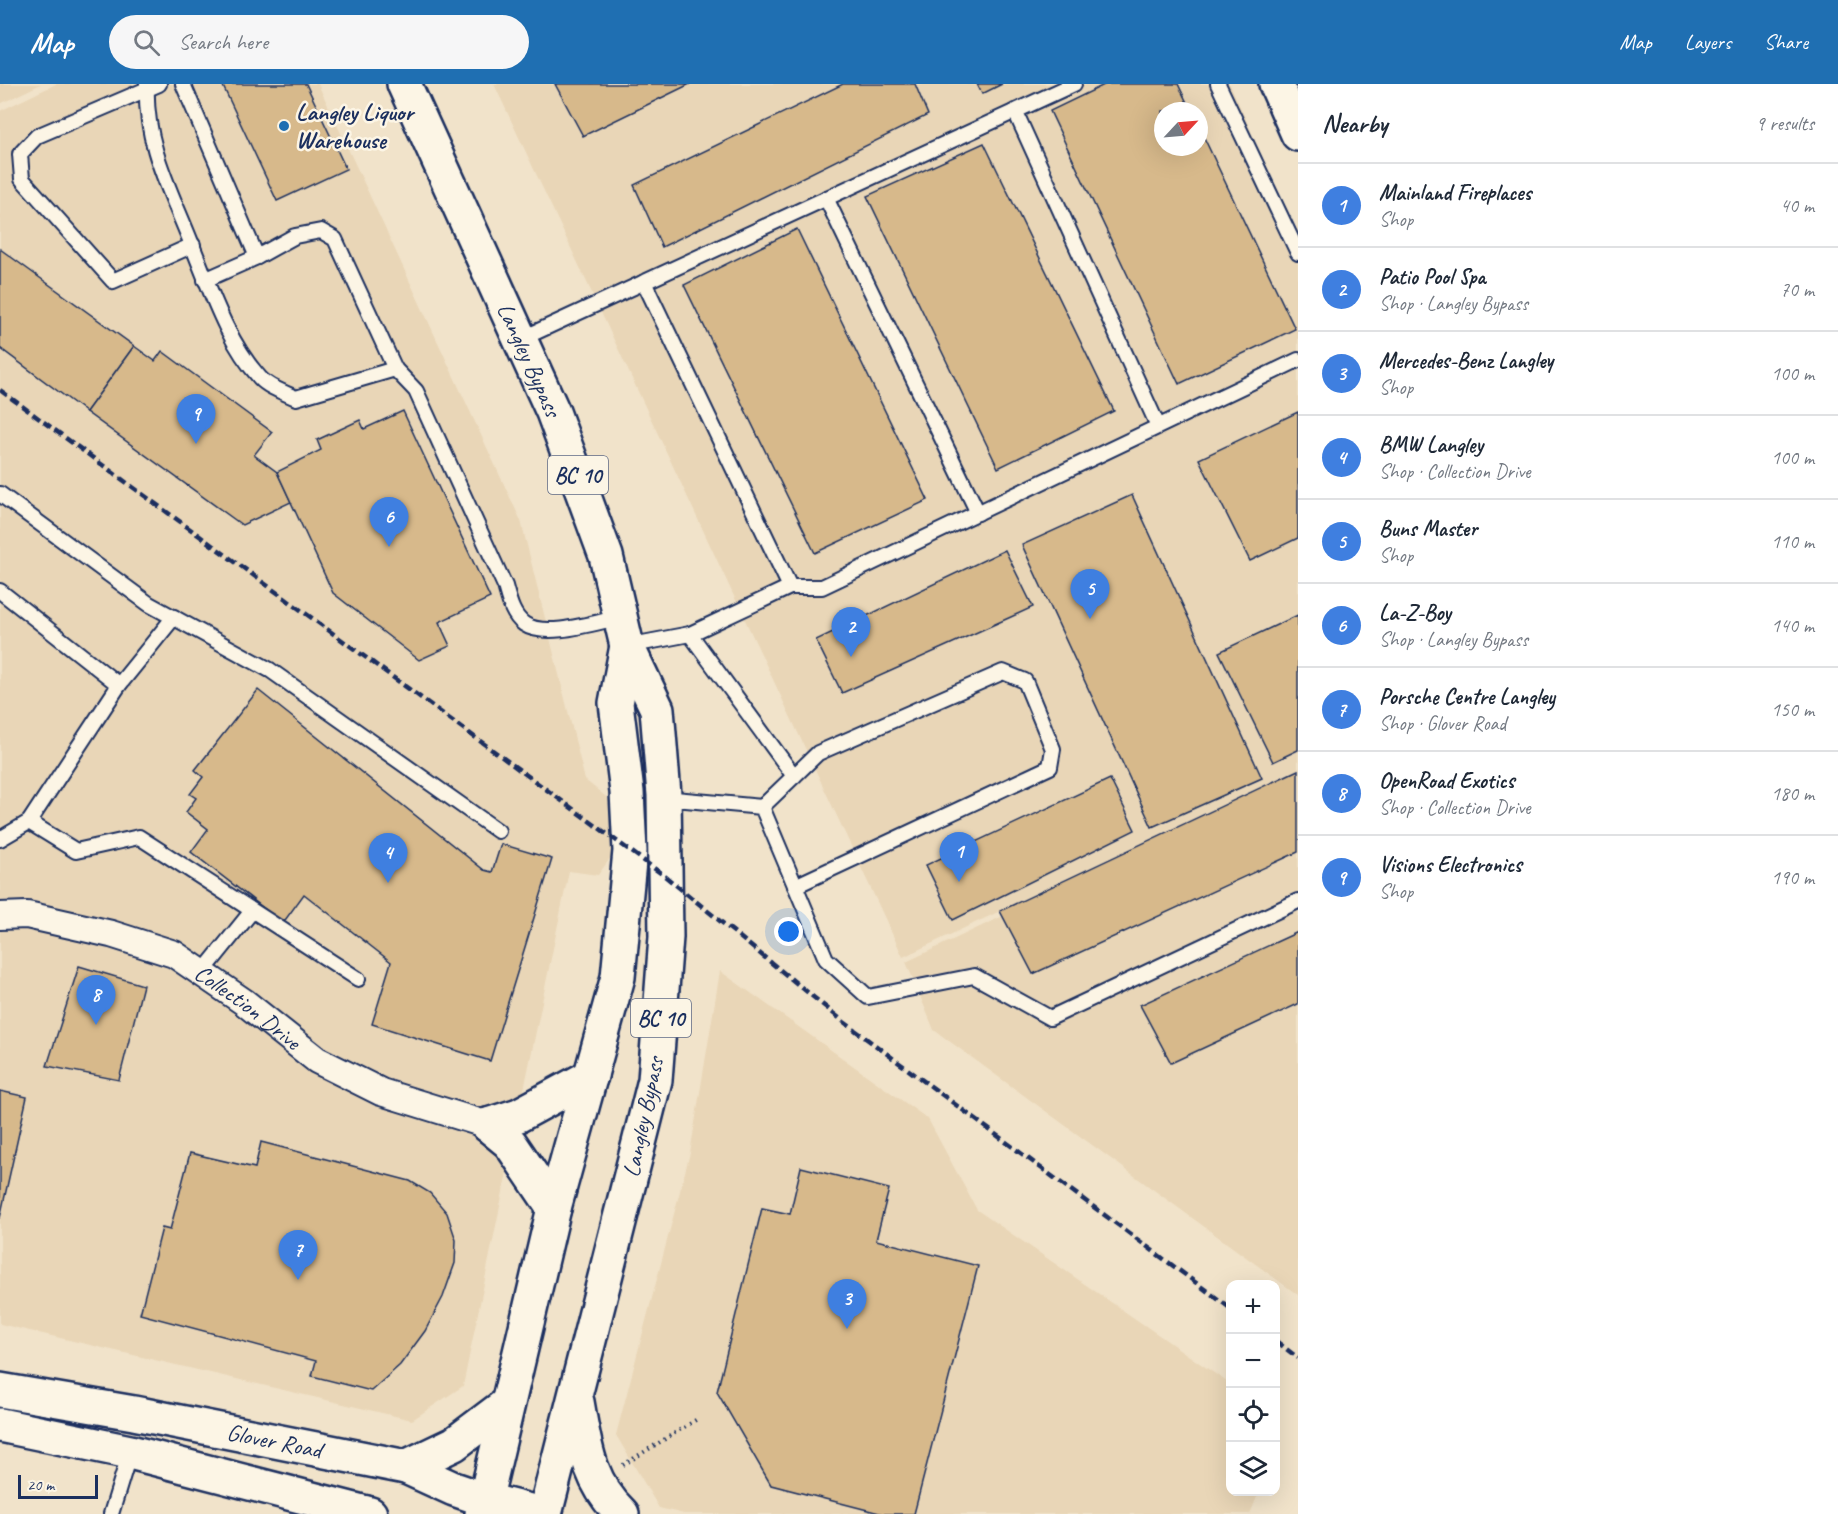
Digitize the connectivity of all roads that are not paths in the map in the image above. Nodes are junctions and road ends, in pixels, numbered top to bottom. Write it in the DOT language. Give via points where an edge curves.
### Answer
graph roads {
  1 [pos="183,84"];
  2 [pos="404,84"];
  3 [pos="1074,84"];
  4 [pos="1218,84"];
  5 [pos="1276,84"];
  6 [pos="151,86"];
  7 [pos="1015,111"];
  8 [pos="1298,134"];
  9 [pos="826,198"];
  10 [pos="193,245"];
  11 [pos="1298,253"];
  12 [pos="257,257"];
  13 [pos="205,280"];
  14 [pos="644,282"];
  15 [pos="521,339"];
  16 [pos="1298,360"];
  17 [pos="395,369"];
  18 [pos="1158,426"];
  19 [pos="0,494"];
  20 [pos="978,513"];
  21 [pos="790,587"];
  22 [pos="0,591"];
  23 [pos="174,617"];
  24 [pos="624,631"];
  25 [pos="690,634"];
  26 [pos="119,685"];
  27 [pos="794,776"];
  28 [pos="664,798"];
  29 [pos="762,807"];
  30 [pos="29,822"];
  31 [pos="498,831"];
  32 [pos="0,839"];
  33 [pos="795,886"];
  34 [pos="1298,901"];
  35 [pos="252,911"];
  36 [pos="0,916"];
  37 [pos="202,973"];
  38 [pos="358,979"];
  39 [pos="591,1076"];
  40 [pos="488,1125"];
  41 [pos="554,1208"];
  42 [pos="575,1387"];
  43 [pos="0,1390"];
  44 [pos="507,1404"];
  45 [pos="0,1425"];
  46 [pos="130,1452"];
  47 [pos="406,1467"];
  48 [pos="484,1507"];
  49 [pos="111,1514"];
  50 [pos="368,1514"];
  51 [pos="543,1514"];
  52 [pos="622,1514"];
  1 -- 12 [label="lane"];
  2 -- 15 [label="main road, Langley Bypass / BC 10"];
  3 -- 7 [label="lane"];
  4 -- 11 [label="lane"];
  5 -- 8 [label="main road"];
  6 -- 10 [label="lane" via="149,133 160,171"];
  6 -- 10 [label="lane" via="37,136 20,154 22,179 113,281"];
  7 -- 9 [label="lane"];
  7 -- 18 [label="lane"];
  9 -- 14 [label="lane"];
  9 -- 20 [label="lane"];
  10 -- 13 [label="lane"];
  12 -- 13 [label="lane"];
  12 -- 17 [label="lane" via="295,236 321,231 335,239"];
  13 -- 17 [label="lane" via="236,345 262,381 296,398"];
  14 -- 15 [label="lane"];
  14 -- 21 [label="lane"];
  15 -- 24 [label="main road, Langley Bypass / BC 10" via="584,491 606,556"];
  16 -- 18 [label="lane"];
  17 -- 24 [label="lane" via="416,391 513,611 524,624 544,631"];
  18 -- 20 [label="lane"];
  19 -- 23 [label="lane" via="149,604"];
  20 -- 21 [label="lane" via="822,587"];
  21 -- 25 [label="lane"];
  22 -- 26 [label="lane"];
  23 -- 26 [label="lane"];
  23 -- 31 [label="lane" via="270,670"];
  24 -- 25 [label="lane"];
  24 -- 28 [label="main road, Langley Bypass / BC 10" via="657,709"];
  24 -- 39 [label="main road, Langley Bypass / BC 10" via="616,703 630,851 626,917 618,977"];
  25 -- 27 [label="lane"];
  26 -- 30 [label="lane"];
  27 -- 29 [label="lane"];
  27 -- 33 [label="lane" via="818,753 1003,672 1024,681 1053,749 1050,767"];
  28 -- 29 [label="lane"];
  28 -- 42 [label="main road, Langley Bypass / BC 10" via="666,937 655,1080"];
  29 -- 33 [label="lane"];
  30 -- 32 [label="lane"];
  30 -- 35 [label="lane" via="76,851 138,837"];
  33 -- 34 [label="lane" via="826,959 868,997 974,976 1050,1018"];
  35 -- 37 [label="lane"];
  35 -- 38 [label="lane"];
  36 -- 37 [label="street, Collection Drive" via="27,915 111,934 174,954"];
  37 -- 40 [label="street, Collection Drive" via="317,1060 381,1092"];
  39 -- 40 [label="main road" via="519,1115"];
  39 -- 41 [label="main road, Langley Bypass / BC 10"];
  40 -- 41 [label="main road" via="510,1143"];
  41 -- 44 [label="main road, Langley Bypass / BC 10"];
  42 -- 51 [label="main road, Langley Bypass / BC 10"];
  42 -- 52 [label="main road" via="592,1474"];
  43 -- 47 [label="main road, Glover Road"];
  44 -- 47 [label="main road" via="454,1444"];
  44 -- 48 [label="main road, Langley Bypass / BC 10"];
  45 -- 46 [label="main road, Glover Road"];
  46 -- 49 [label="lane"];
  46 -- 50 [label="main road, Glover Road"];
  47 -- 48 [label="main road, Glover Road"];
  48 -- 51 [label="main road, Glover Road"];
}
